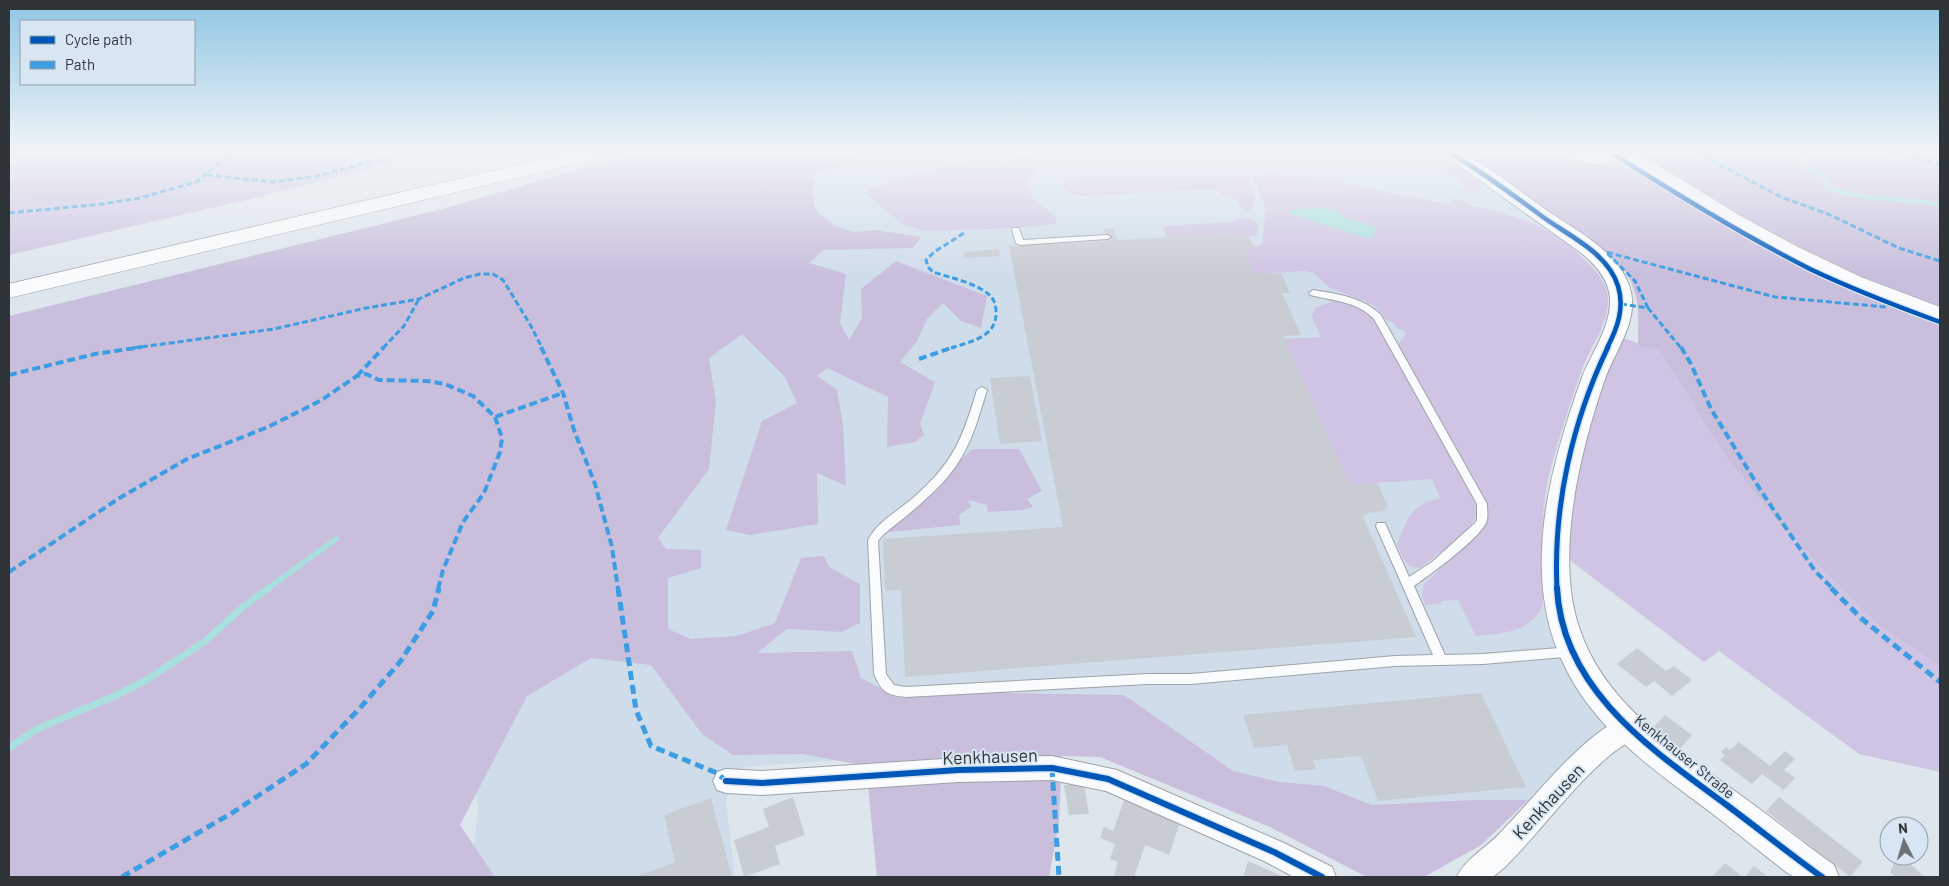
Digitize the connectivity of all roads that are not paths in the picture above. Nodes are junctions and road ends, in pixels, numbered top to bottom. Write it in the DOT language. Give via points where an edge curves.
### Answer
graph roads {
  1 [pos="347,193"];
  2 [pos="424,193"];
  3 [pos="1510,193"];
  4 [pos="1688,193"];
  5 [pos="1016,230"];
  6 [pos="1107,237"];
  7 [pos="9,271"];
  8 [pos="9,290"];
  9 [pos="1314,293"];
  10 [pos="1940,315"];
  11 [pos="982,390"];
  12 [pos="1381,526"];
  13 [pos="1408,584"];
  14 [pos="1573,652"];
  15 [pos="1441,660"];
  16 [pos="1628,727"];
  17 [pos="726,781"];
  18 [pos="1322,877"];
  19 [pos="1471,877"];
  20 [pos="1822,877"];
  1 -- 7 [label="main road"];
  2 -- 8 [label="main road"];
  3 -- 14 [label="street, Kenkhauser Straße" via="1599,258 1617,283 1621,296 1621,314 1582,414 1560,501 1556,581"];
  4 -- 10 [label="main road" via="1791,253 1869,289"];
  5 -- 6 [label="lane" via="1020,243"];
  9 -- 13 [label="lane" via="1358,303 1378,317 1482,504 1480,526 1436,565"];
  11 -- 15 [label="lane" via="976,413 951,465 873,540 880,674 885,687 906,692 1190,679"];
  12 -- 13 [label="lane"];
  13 -- 15 [label="lane"];
  14 -- 15 [label="lane"];
  14 -- 16 [label="street, Kenkhauser Straße" via="1597,693"];
  16 -- 19 [label="street, Kenkhausen" via="1593,754 1510,843"];
  16 -- 20 [label="street, Kenkhauser Straße"];
  17 -- 18 [label="street, Kenkhausen" via="762,783 958,770 1052,768 1108,779 1274,852"];
}
